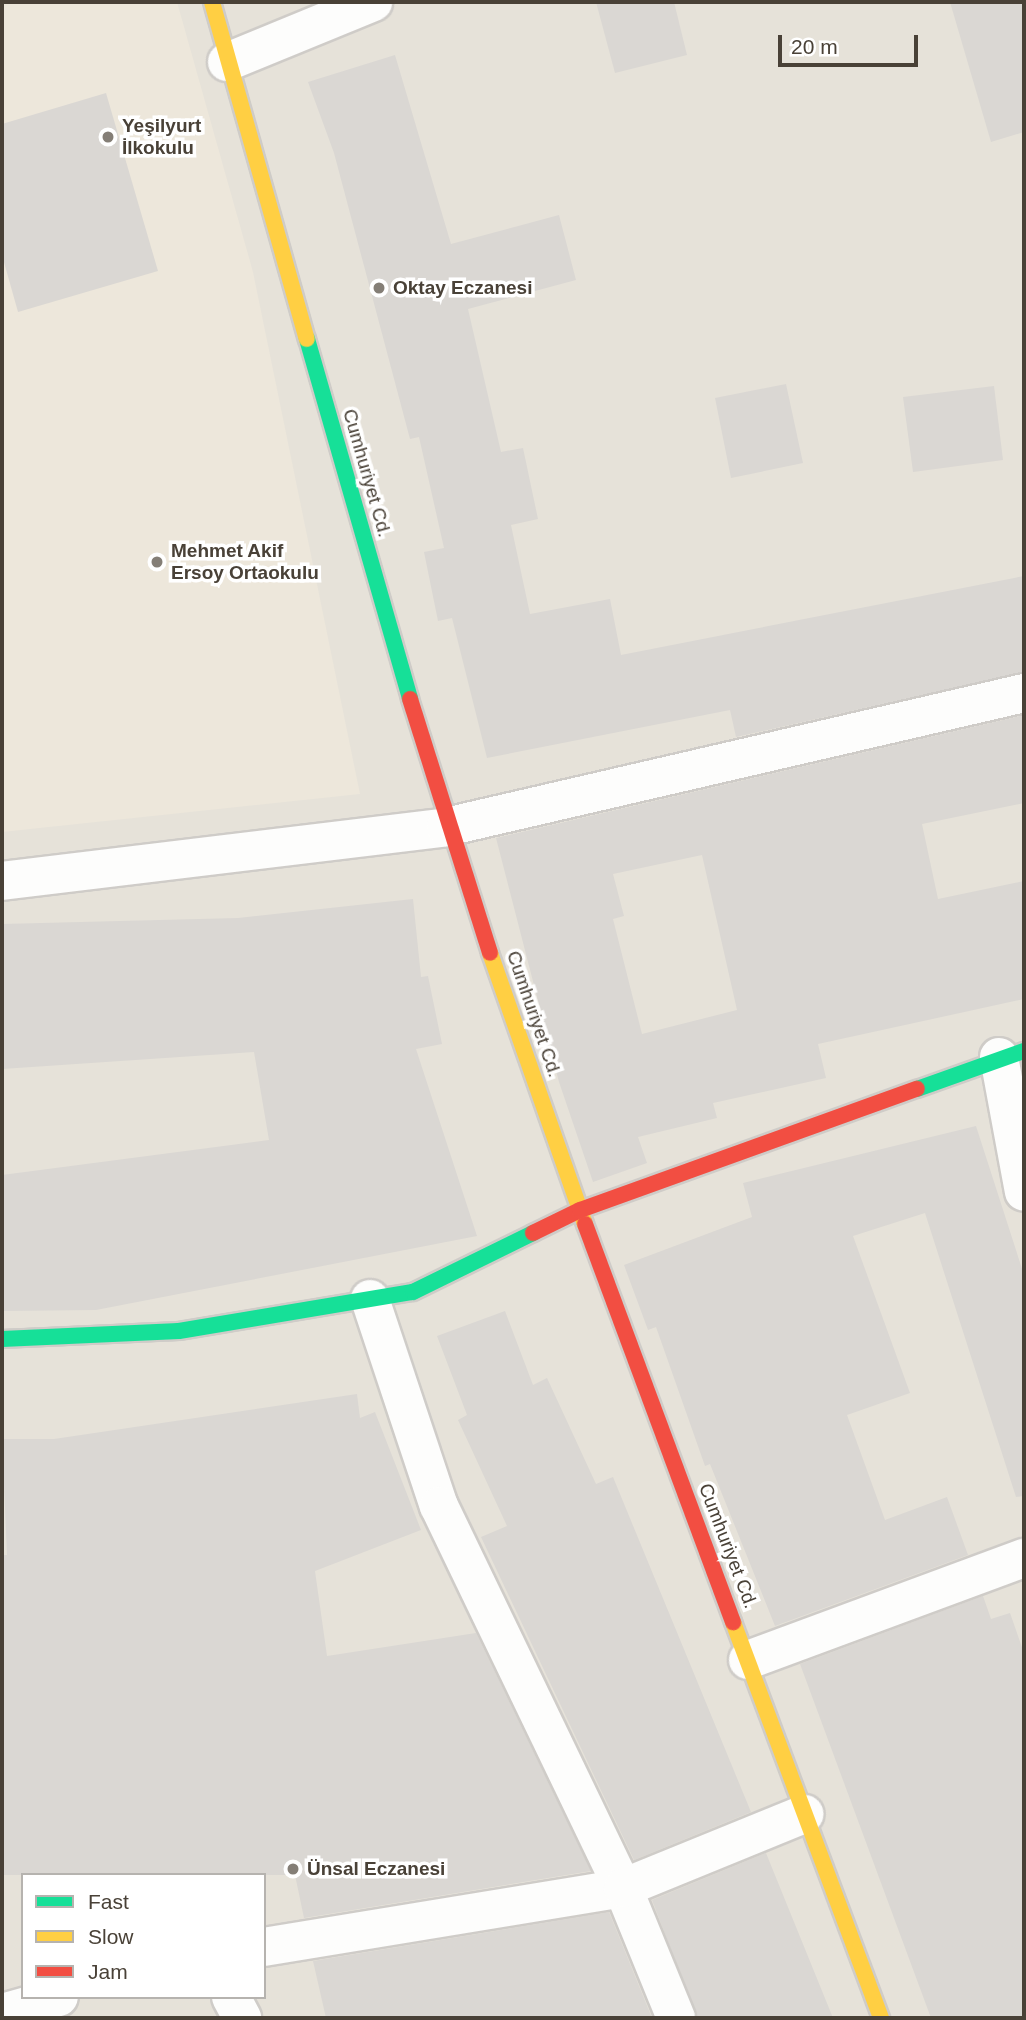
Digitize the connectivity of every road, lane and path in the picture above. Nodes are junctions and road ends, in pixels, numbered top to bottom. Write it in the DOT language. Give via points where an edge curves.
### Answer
graph roads {
  1 [pos="212,2"];
  2 [pos="373,2"];
  3 [pos="227,62"];
  4 [pos="1024,693"];
  5 [pos="446,827"];
  6 [pos="2,881"];
  7 [pos="1012,1054"];
  8 [pos="1024,1192"];
  9 [pos="580,1210"];
  10 [pos="370,1299"];
  11 [pos="2,1339"];
  12 [pos="1024,1558"];
  13 [pos="748,1660"];
  14 [pos="804,1814"];
  15 [pos="623,1888"];
  16 [pos="266,1947"];
  17 [pos="52,1999"];
  18 [pos="232,1999"];
  19 [pos="2,2013"];
  20 [pos="242,2018"];
  21 [pos="676,2018"];
  22 [pos="881,2018"];
  1 -- 3 [label="main road, Cumhuriyet Cd."];
  2 -- 3 [label="street"];
  3 -- 5 [label="main road, Cumhuriyet Cd."];
  4 -- 5 [label="street"];
  5 -- 6 [label="street"];
  5 -- 9 [label="main road, Cumhuriyet Cd."];
  7 -- 8 [label="street"];
  7 -- 9 [label="main road"];
  9 -- 10 [label="main road" via="413,1292"];
  9 -- 13 [label="main road, Cumhuriyet Cd."];
  10 -- 11 [label="main road" via="179,1331"];
  10 -- 15 [label="street" via="439,1506"];
  12 -- 13 [label="street"];
  13 -- 14 [label="main road, Cumhuriyet Cd."];
  14 -- 15 [label="street"];
  14 -- 22 [label="main road, Cumhuriyet Cd."];
  15 -- 16 [label="street"];
  15 -- 21 [label="street"];
  17 -- 19 [label="street"];
  18 -- 20 [label="street"];
}
